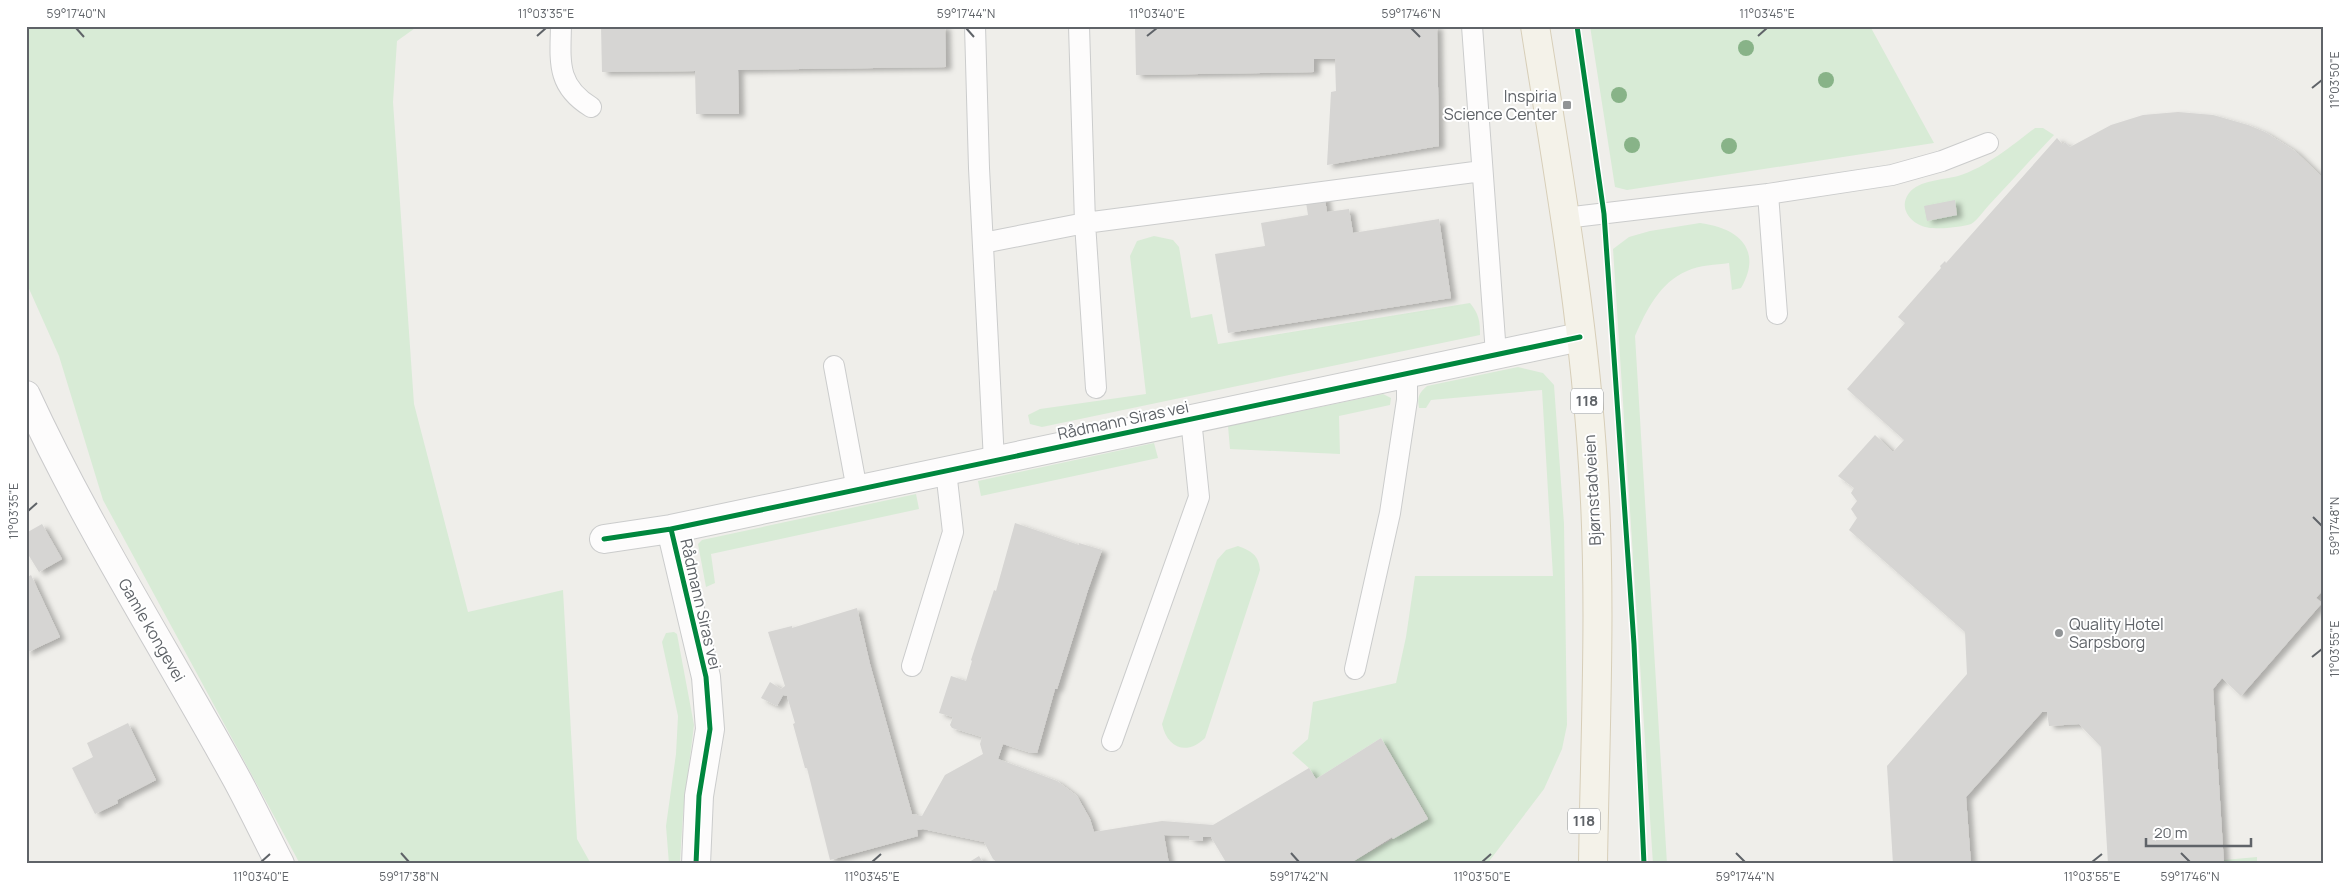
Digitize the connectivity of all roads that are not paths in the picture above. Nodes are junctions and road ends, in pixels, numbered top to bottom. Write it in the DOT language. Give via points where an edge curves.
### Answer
graph roads {
  1 [pos="561,26"];
  2 [pos="975,26"];
  3 [pos="1080,26"];
  4 [pos="1472,26"];
  5 [pos="1534,26"];
  6 [pos="591,107"];
  7 [pos="1988,143"];
  8 [pos="1482,171"];
  9 [pos="1768,194"];
  10 [pos="1565,218"];
  11 [pos="1085,223"];
  12 [pos="982,242"];
  13 [pos="1777,314"];
  14 [pos="1580,337"];
  15 [pos="1496,354"];
  16 [pos="834,366"];
  17 [pos="1408,373"];
  18 [pos="1096,388"];
  19 [pos="26,395"];
  20 [pos="1191,419"];
  21 [pos="994,461"];
  22 [pos="946,471"];
  23 [pos="857,490"];
  24 [pos="671,529"];
  25 [pos="604,539"];
  26 [pos="912,666"];
  27 [pos="1355,669"];
  28 [pos="1112,741"];
  29 [pos="1594,778"];
  30 [pos="280,864"];
  31 [pos="696,864"];
  32 [pos="1573,864"];
  33 [pos="1593,864"];
  1 -- 6 [label="lane" via="560,55 566,84 576,98"];
  2 -- 12 [label="lane"];
  3 -- 11 [label="lane"];
  4 -- 8 [label="lane"];
  5 -- 10 [label="main road, Bjørnstadveien / 118"];
  7 -- 9 [label="lane" via="1942,161 1892,175"];
  8 -- 11 [label="lane"];
  8 -- 15 [label="lane"];
  9 -- 10 [label="lane"];
  9 -- 13 [label="lane"];
  10 -- 14 [label="main road, Bjørnstadveien / 118"];
  11 -- 12 [label="lane"];
  11 -- 18 [label="lane"];
  12 -- 21 [label="lane"];
  14 -- 15 [label="street, Rådmann Siras vei"];
  14 -- 29 [label="main road, Bjørnstadveien / 118" via="1594,466 1598,678"];
  15 -- 17 [label="street, Rådmann Siras vei"];
  16 -- 23 [label="lane"];
  17 -- 20 [label="street, Rådmann Siras vei"];
  17 -- 27 [label="lane" via="1390,513"];
  19 -- 30 [label="street, Gamle kongevei" via="55,456 236,778"];
  20 -- 21 [label="street, Rådmann Siras vei"];
  20 -- 28 [label="lane" via="1199,496"];
  21 -- 22 [label="street, Rådmann Siras vei"];
  22 -- 23 [label="street, Rådmann Siras vei"];
  22 -- 26 [label="lane" via="953,532"];
  23 -- 24 [label="street, Rådmann Siras vei"];
  24 -- 25 [label="street, Rådmann Siras vei"];
  24 -- 31 [label="street, Rådmann Siras vei" via="706,677 710,729 698,796"];
  29 -- 32 [label="main road, Bjørnstadveien / 118"];
  29 -- 33 [label="main road, Bjørnstadveien / 118"];
}
